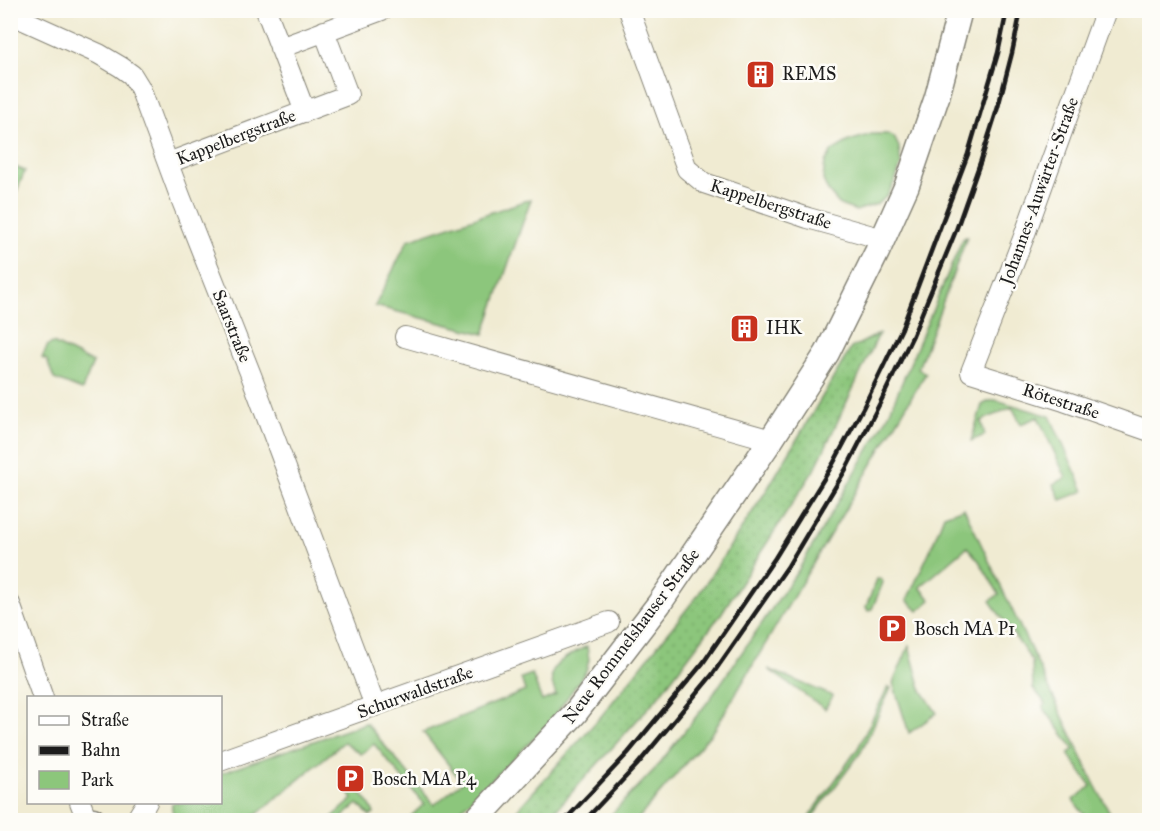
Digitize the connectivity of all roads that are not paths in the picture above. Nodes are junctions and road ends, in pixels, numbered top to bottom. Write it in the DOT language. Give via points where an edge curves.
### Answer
graph roads {
  1 [pos="266,10"];
  2 [pos="382,10"];
  3 [pos="629,10"];
  4 [pos="960,10"];
  5 [pos="1106,10"];
  6 [pos="10,14"];
  7 [pos="324,32"];
  8 [pos="280,48"];
  9 [pos="304,112"];
  10 [pos="168,163"];
  11 [pos="883,239"];
  12 [pos="405,337"];
  13 [pos="971,372"];
  14 [pos="1149,431"];
  15 [pos="771,440"];
  16 [pos="10,604"];
  17 [pos="609,622"];
  18 [pos="43,696"];
  19 [pos="375,706"];
  20 [pos="222,760"];
  21 [pos="81,804"];
  22 [pos="146,804"];
  23 [pos="85,820"];
  24 [pos="93,820"];
  25 [pos="136,820"];
  26 [pos="476,820"];
  1 -- 8 [label="street, Kappelbergstraße"];
  2 -- 7 [label="street"];
  3 -- 11 [label="street, Kappelbergstraße" via="687,169 704,183"];
  4 -- 11 [label="street, Neue Rommelshauser Straße" via="919,151"];
  5 -- 13 [label="street, Johannes-Auwärter-Straße"];
  6 -- 10 [label="street, Saarstraße" via="99,54 132,75"];
  7 -- 8 [label="street"];
  7 -- 9 [label="street, Kappelbergstraße" via="348,95"];
  8 -- 9 [label="street, Kappelbergstraße"];
  9 -- 10 [label="street, Kappelbergstraße"];
  10 -- 19 [label="street, Saarstraße"];
  11 -- 15 [label="street, Neue Rommelshauser Straße" via="827,352"];
  12 -- 15 [label="street"];
  13 -- 14 [label="street, Rötestraße"];
  15 -- 26 [label="street, Neue Rommelshauser Straße" via="659,604 576,712"];
  16 -- 18 [label="street"];
  17 -- 19 [label="street, Schurwaldstraße"];
  19 -- 20 [label="street, Schurwaldstraße"];
  21 -- 23 [label="street"];
  22 -- 25 [label="street"];
  23 -- 24 [label="street"];
}
